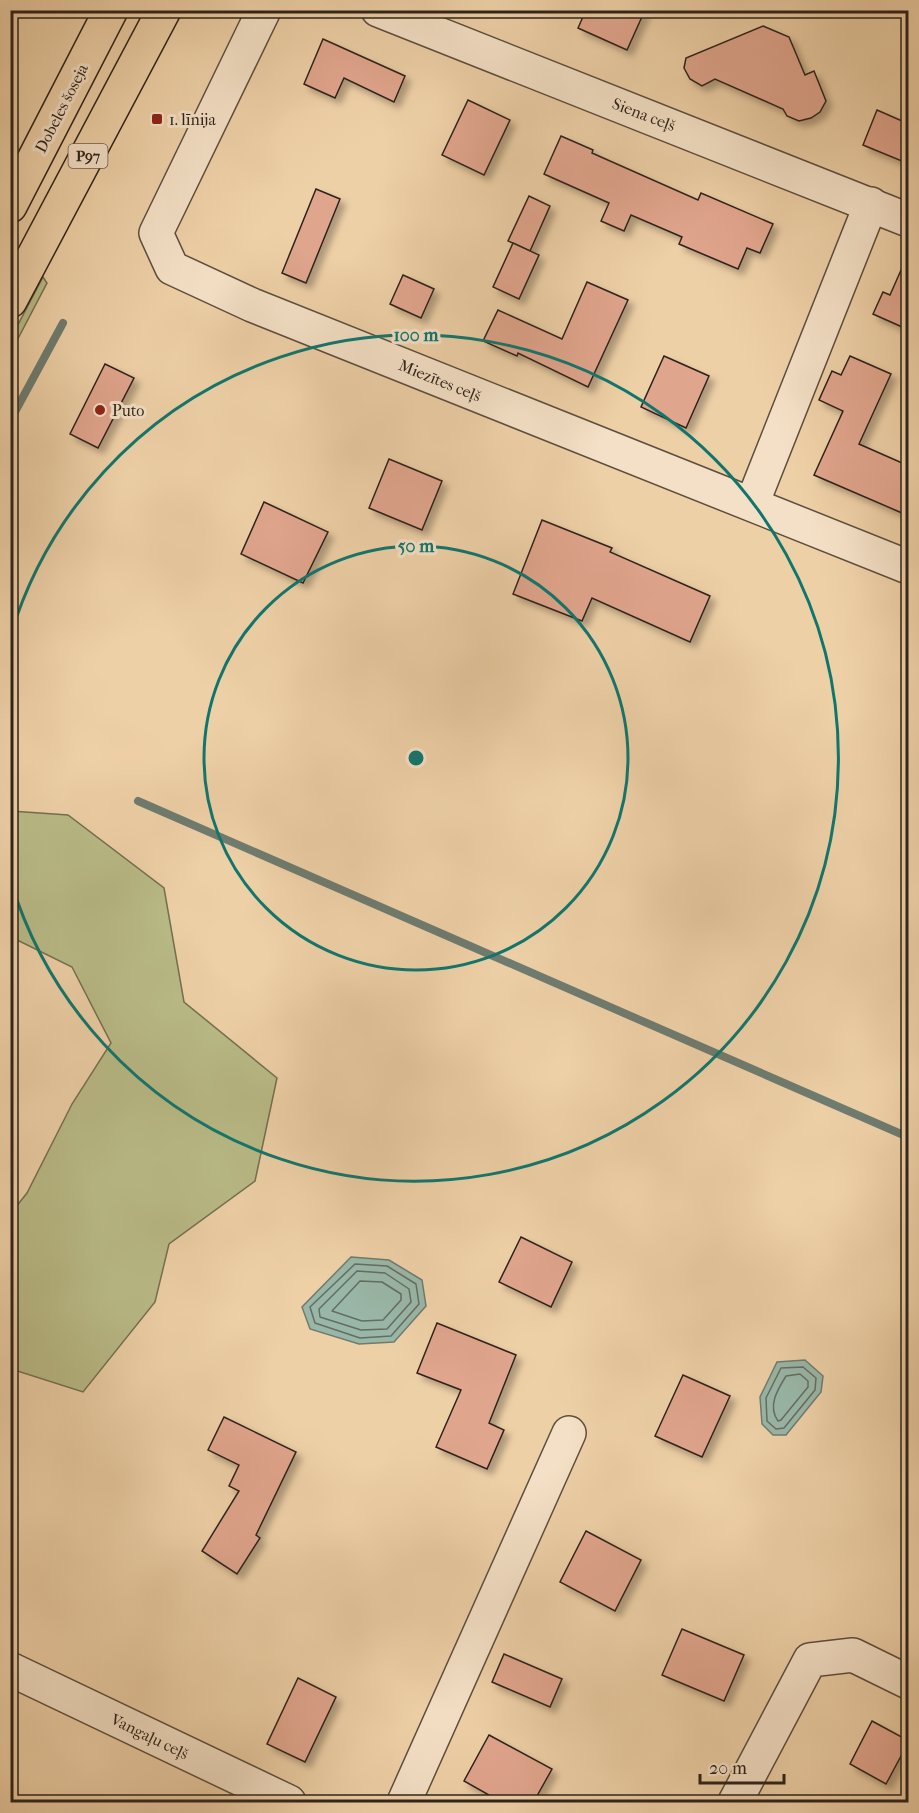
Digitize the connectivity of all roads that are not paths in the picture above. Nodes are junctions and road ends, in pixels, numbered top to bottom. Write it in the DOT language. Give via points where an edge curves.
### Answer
graph roads {
  1 [pos="111,10"];
  2 [pos="164,10"];
  3 [pos="264,10"];
  4 [pos="378,10"];
  5 [pos="871,204"];
  6 [pos="10,206"];
  7 [pos="909,220"];
  8 [pos="10,301"];
  9 [pos="752,504"];
  10 [pos="909,567"];
  11 [pos="569,1433"];
  12 [pos="10,1669"];
  13 [pos="909,1683"];
  14 [pos="289,1803"];
  15 [pos="405,1803"];
  16 [pos="735,1803"];
  1 -- 6 [label="main road, Dobeles šoseja / P97"];
  2 -- 8 [label="main road, P97"];
  3 -- 9 [label="street, Miezītes ceļš" via="156,233 172,268 252,305"];
  4 -- 5 [label="street, Siena ceļš"];
  5 -- 7 [label="street, Siena ceļš"];
  5 -- 9 [label="street"];
  9 -- 10 [label="street, Miezītes ceļš"];
  11 -- 15 [label="street"];
  12 -- 14 [label="street, Vangaļu ceļš"];
  13 -- 16 [label="street" via="853,1655 810,1660"];
}
